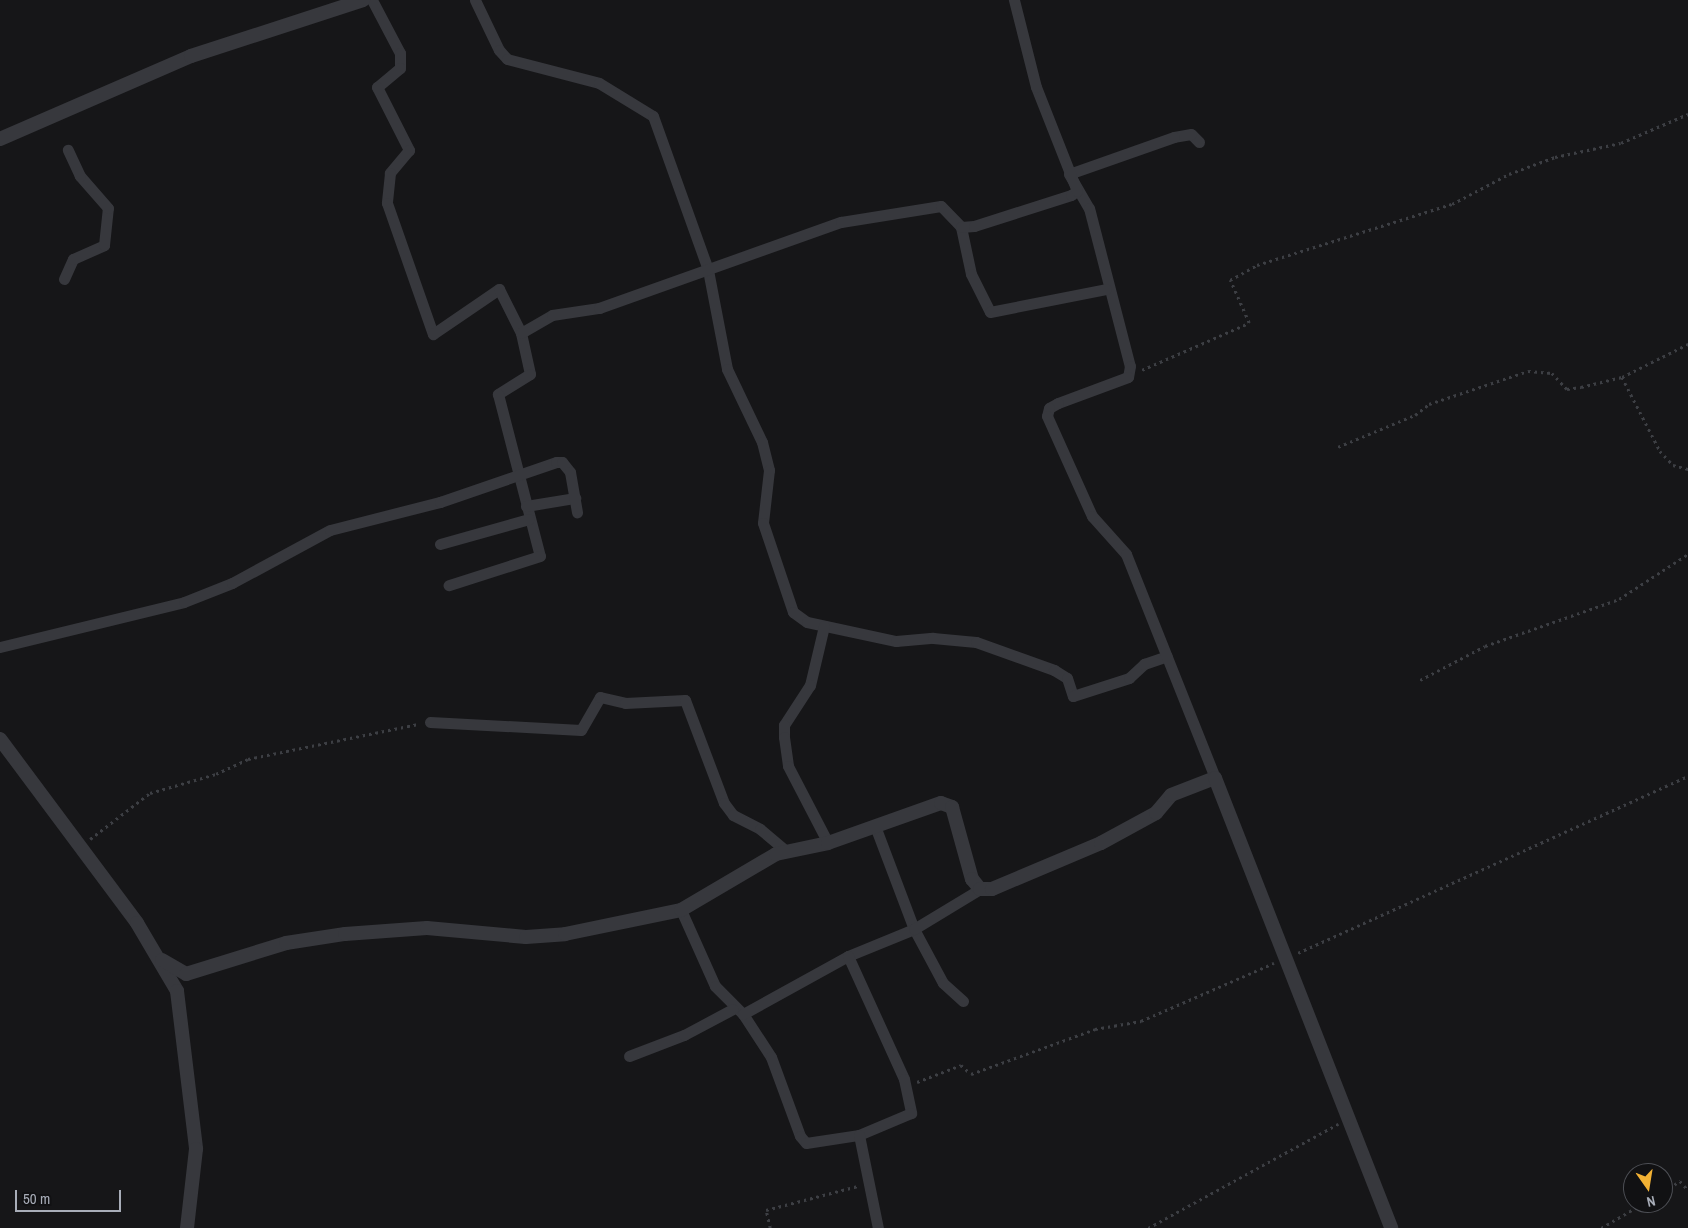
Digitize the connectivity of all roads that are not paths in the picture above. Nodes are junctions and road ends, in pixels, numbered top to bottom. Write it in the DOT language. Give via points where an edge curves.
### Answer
graph roads {
  1 [pos="364,0"];
  2 [pos="372,0"];
  3 [pos="475,0"];
  4 [pos="1014,0"];
  5 [pos="0,139"];
  6 [pos="1199,142"];
  7 [pos="68,150"];
  8 [pos="1069,174"];
  9 [pos="961,227"];
  10 [pos="708,270"];
  11 [pos="64,279"];
  12 [pos="1106,289"];
  13 [pos="521,333"];
  14 [pos="519,475"];
  15 [pos="576,498"];
  16 [pos="526,506"];
  17 [pos="577,512"];
  18 [pos="529,519"];
  19 [pos="440,544"];
  20 [pos="449,585"];
  21 [pos="824,626"];
  22 [pos="0,647"];
  23 [pos="1167,656"];
  24 [pos="430,722"];
  25 [pos="0,739"];
  26 [pos="1215,778"];
  27 [pos="875,826"];
  28 [pos="828,843"];
  29 [pos="786,851"];
  30 [pos="980,889"];
  31 [pos="681,910"];
  32 [pos="914,929"];
  33 [pos="848,956"];
  34 [pos="162,960"];
  35 [pos="964,1001"];
  36 [pos="738,1011"];
  37 [pos="629,1056"];
  38 [pos="859,1135"];
  39 [pos="188,1228"];
  40 [pos="878,1228"];
  41 [pos="1391,1228"];
  1 -- 5 [label="street" via="191,56"];
  2 -- 13 [label="street" via="400,53 400,68 377,86 408,150 390,173 387,204 433,334 499,289"];
  3 -- 10 [label="street" via="498,50 507,59 600,83 653,116"];
  4 -- 8 [label="street" via="1036,87"];
  6 -- 8 [label="street" via="1191,134 1174,137"];
  7 -- 11 [label="street" via="80,176 108,208 104,245 73,259"];
  8 -- 9 [label="street" via="1077,191 1072,194"];
  8 -- 12 [label="street" via="1089,208"];
  9 -- 10 [label="street" via="940,206 841,222"];
  9 -- 12 [label="street" via="971,274 990,312"];
  10 -- 13 [label="street" via="599,308 552,315"];
  10 -- 21 [label="street" via="727,369 747,416 756,422 769,470 763,522 767,544 793,612"];
  12 -- 23 [label="street" via="1122,334 1128,377 1058,403 1049,408 1047,416 1092,516 1126,554"];
  13 -- 14 [label="street" via="530,374 498,394"];
  14 -- 15 [label="street" via="562,462 570,472"];
  14 -- 16 [label="street"];
  14 -- 22 [label="street" via="440,502 330,530 232,583 184,602"];
  15 -- 16 [label="street"];
  15 -- 17 [label="street"];
  16 -- 18 [label="street"];
  18 -- 19 [label="street"];
  18 -- 20 [label="street" via="540,556"];
  21 -- 23 [label="street" via="896,642 933,638 976,642 1054,670 1067,678 1073,696 1129,678 1144,664"];
  21 -- 28 [label="street" via="810,685 784,725 784,736 788,766"];
  23 -- 26 [label="street"];
  24 -- 29 [label="street" via="581,730 600,697 625,703 685,700 724,803 733,815 760,828"];
  25 -- 34 [label="street"];
  26 -- 30 [label="street" via="1171,795 1134,826 1070,859 992,889"];
  26 -- 41 [label="street" via="1288,957"];
  27 -- 28 [label="street"];
  27 -- 30 [label="street" via="941,803 952,807 972,879"];
  27 -- 32 [label="street"];
  28 -- 29 [label="street"];
  29 -- 31 [label="street"];
  30 -- 32 [label="street"];
  31 -- 34 [label="street" via="565,934 526,937 426,928 345,934 286,943 186,974"];
  31 -- 36 [label="street" via="715,986"];
  32 -- 33 [label="street"];
  32 -- 35 [label="street" via="943,983"];
  33 -- 36 [label="street"];
  33 -- 38 [label="street" via="904,1078 912,1114"];
  34 -- 39 [label="street" via="177,991 196,1149"];
  36 -- 37 [label="street"];
  36 -- 38 [label="street" via="770,1057 806,1143"];
  38 -- 40 [label="street"];
}
